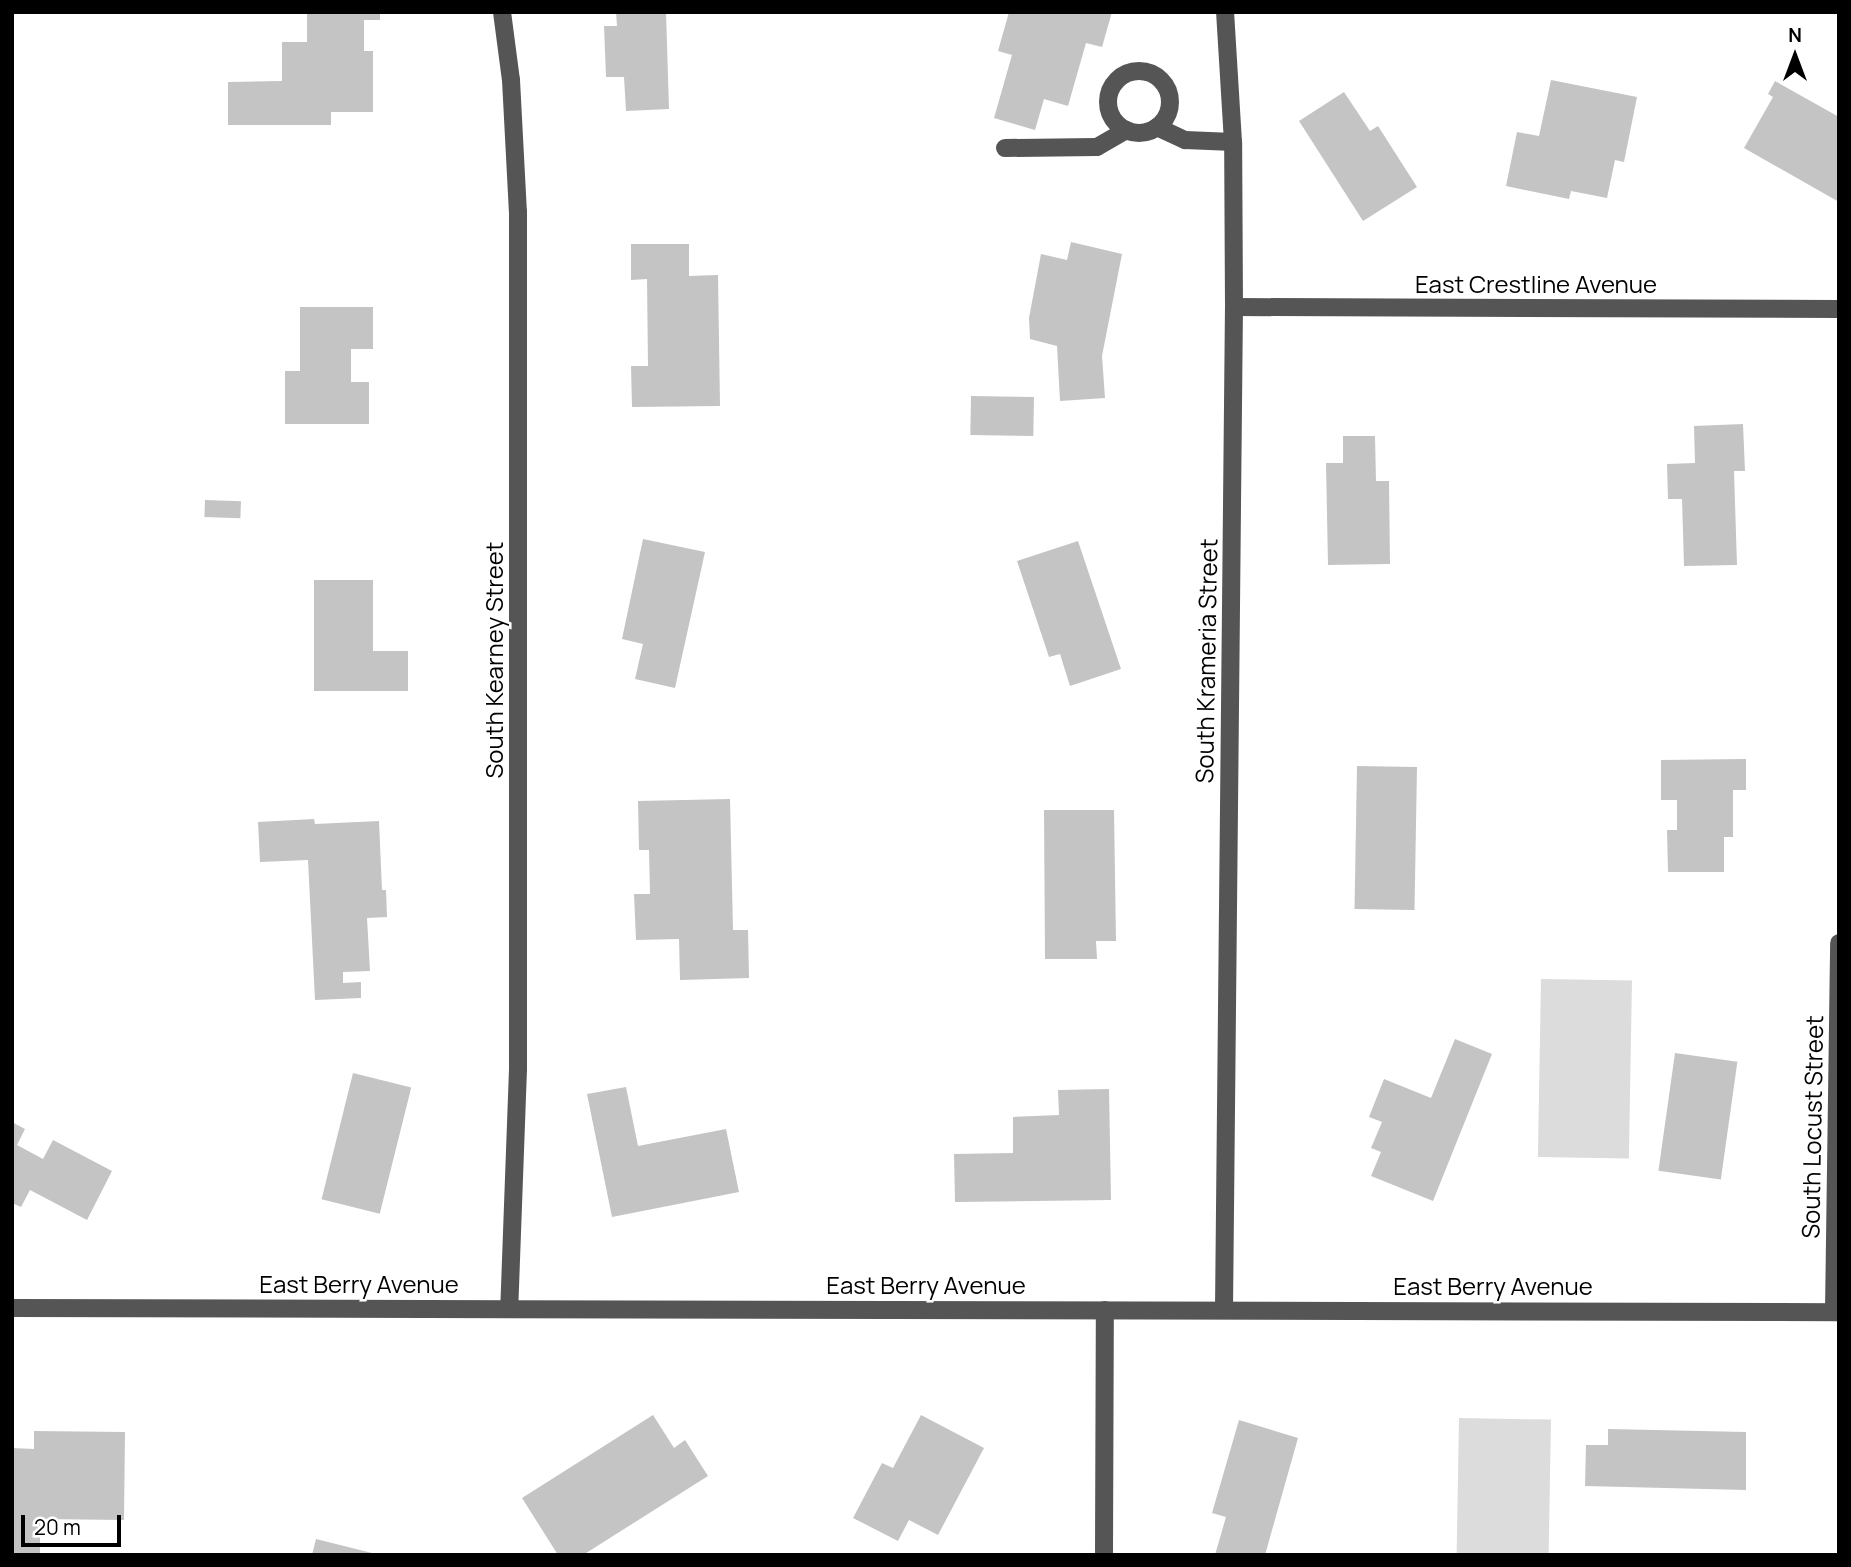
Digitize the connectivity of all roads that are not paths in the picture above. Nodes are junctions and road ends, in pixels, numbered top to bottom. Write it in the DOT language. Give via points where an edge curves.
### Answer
graph roads {
  1 [pos="502,12"];
  2 [pos="1225,12"];
  3 [pos="1157,127"];
  4 [pos="1127,130"];
  5 [pos="1233,142"];
  6 [pos="1004,148"];
  7 [pos="1234,307"];
  8 [pos="1839,309"];
  9 [pos="1839,943"];
  10 [pos="12,1308"];
  11 [pos="509,1309"];
  12 [pos="1105,1310"];
  13 [pos="1224,1310"];
  14 [pos="1836,1312"];
  15 [pos="1104,1555"];
  1 -- 11 [label="street, South Kearney Street" via="511,79 518,212 518,1069"];
  2 -- 5 [label="street, South Krameria Street"];
  3 -- 4 [label="street"];
  3 -- 4 [label="street" via="1169,111 1169,92 1157,76 1138,71 1119,78 1109,96 1112,116"];
  3 -- 5 [label="street" via="1185,140"];
  4 -- 6 [label="street" via="1097,147"];
  5 -- 7 [label="street, South Krameria Street"];
  7 -- 8 [label="street, East Crestline Avenue"];
  7 -- 13 [label="street, South Krameria Street"];
  9 -- 14 [label="street, South Locust Street"];
  10 -- 11 [label="street, East Berry Avenue"];
  11 -- 12 [label="street, East Berry Avenue"];
  12 -- 13 [label="street, East Berry Avenue"];
  12 -- 15 [label="street"];
  13 -- 14 [label="street, East Berry Avenue"];
}
